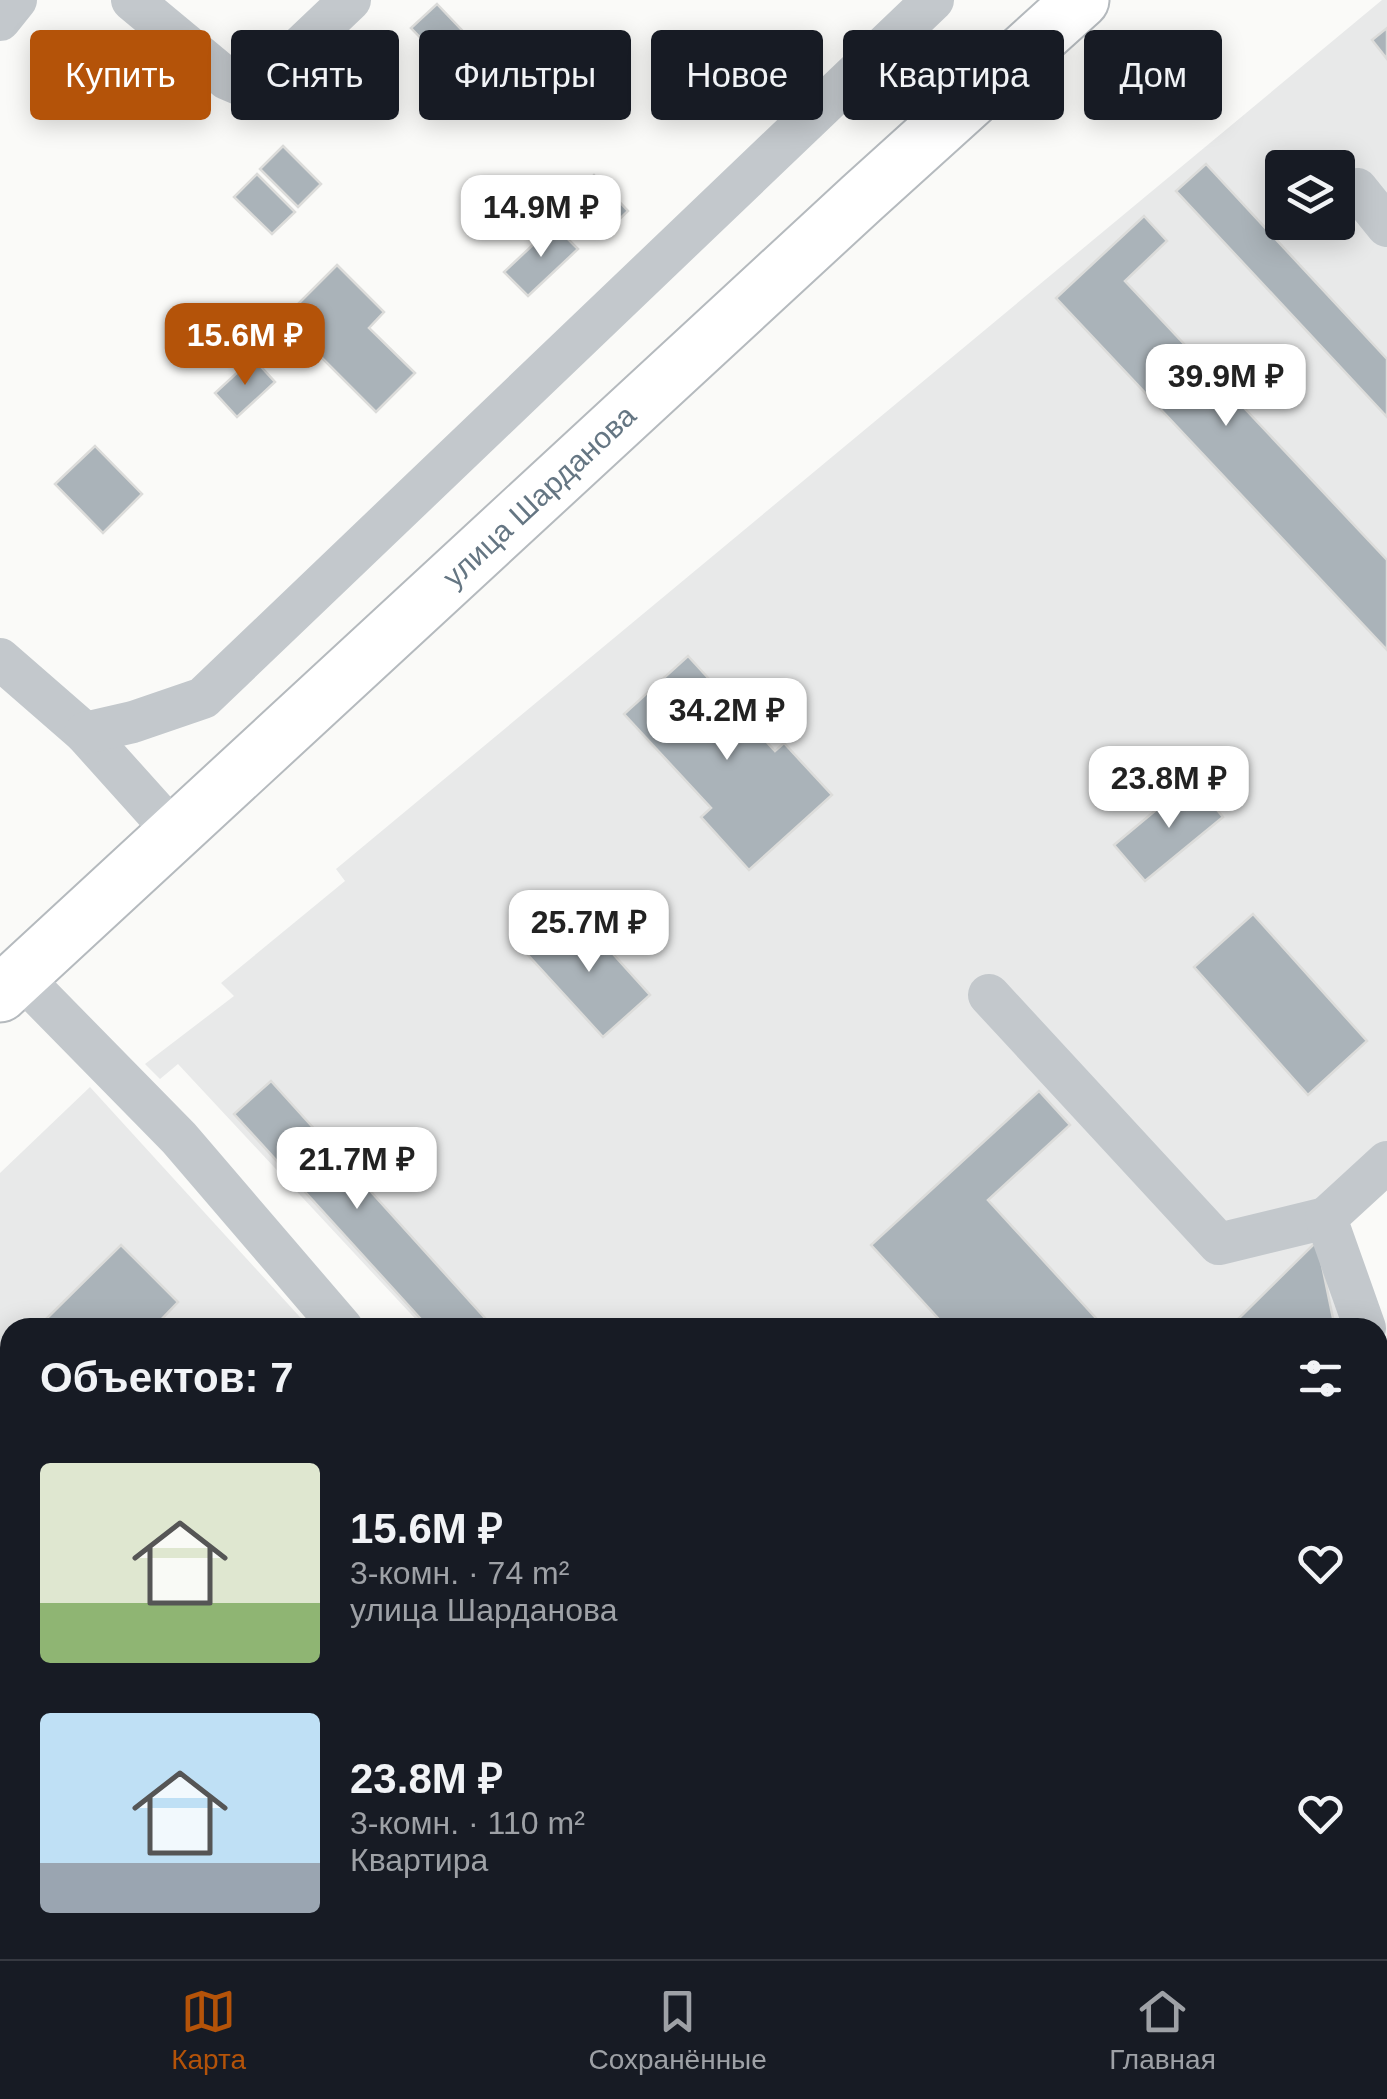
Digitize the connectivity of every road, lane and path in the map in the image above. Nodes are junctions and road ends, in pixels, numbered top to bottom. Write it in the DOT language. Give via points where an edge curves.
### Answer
graph roads {
  1 [pos="16,0"];
  2 [pos="132,0"];
  3 [pos="350,0"];
  4 [pos="933,0"];
  5 [pos="1081,0"];
  6 [pos="0,20"];
  7 [pos="1357,189"];
  8 [pos="1387,226"];
  9 [pos="0,659"];
  10 [pos="85,733"];
  11 [pos="174,832"];
  12 [pos="10,985"];
  13 [pos="989,995"];
  14 [pos="1387,1162"];
  15 [pos="1326,1218"];
  16 [pos="333,1318"];
  17 [pos="1361,1318"];
  1 -- 6 [label="street"];
  2 -- 3 [label="street" via="226,79 248,88 268,78"];
  4 -- 10 [label="street" via="202,698"];
  5 -- 11 [label="main road, улица Шарданова"];
  7 -- 8 [label="street"];
  9 -- 10 [label="street"];
  10 -- 11 [label="street"];
  11 -- 12 [label="main road, улица Шарданова"];
  12 -- 16 [label="street" via="179,1138"];
  13 -- 15 [label="street" via="1218,1244"];
  14 -- 15 [label="street"];
  15 -- 17 [label="street"];
}
